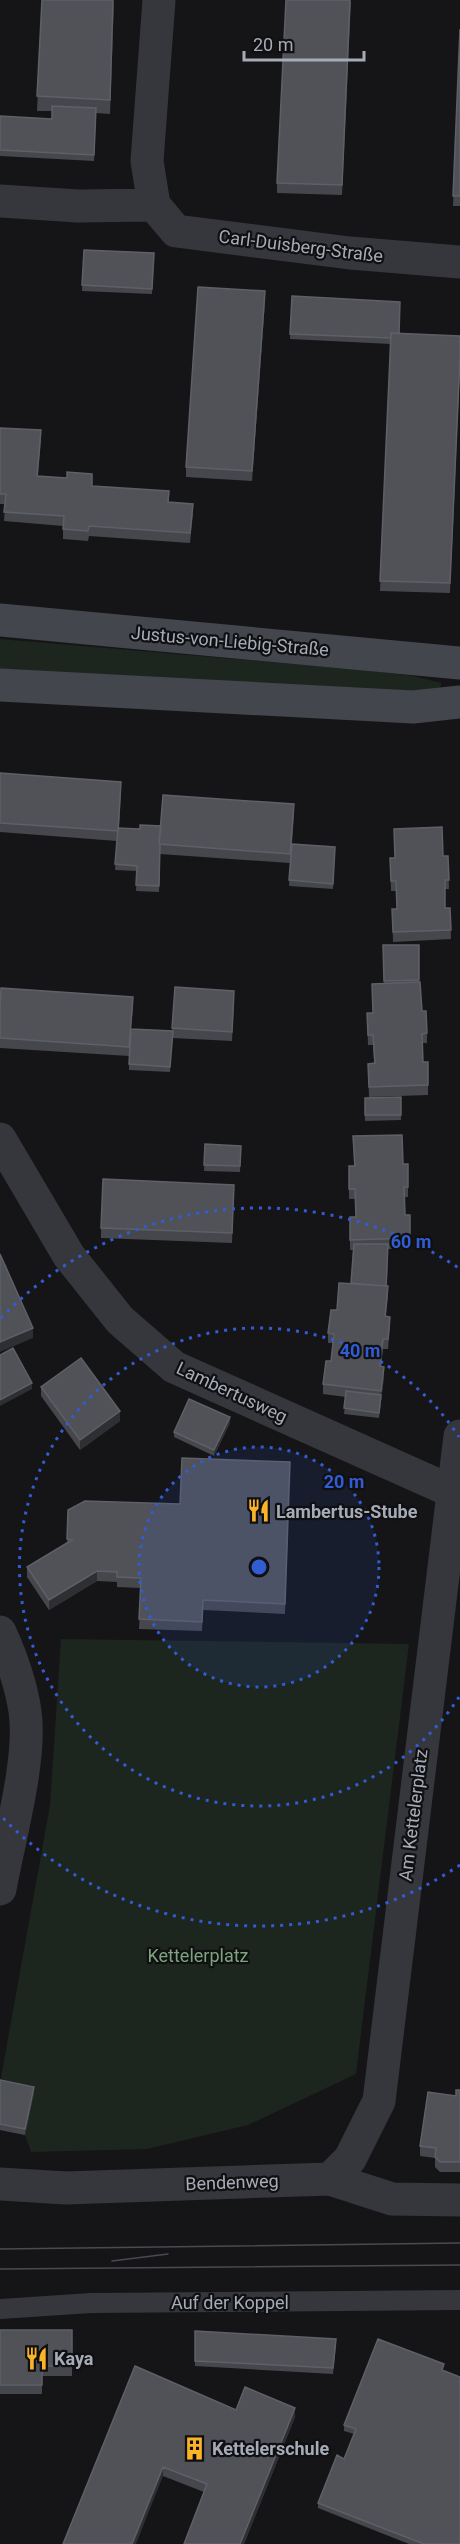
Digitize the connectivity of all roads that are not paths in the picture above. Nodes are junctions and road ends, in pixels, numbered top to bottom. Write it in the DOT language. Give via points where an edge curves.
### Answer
graph roads {
  1 [pos="159,0"];
  2 [pos="0,201"];
  3 [pos="154,205"];
  4 [pos="460,262"];
  5 [pos="0,620"];
  6 [pos="460,663"];
  7 [pos="0,685"];
  8 [pos="460,702"];
  9 [pos="0,1139"];
  10 [pos="460,1436"];
  11 [pos="457,1494"];
  12 [pos="0,1632"];
  13 [pos="0,1888"];
  14 [pos="330,2179"];
  15 [pos="0,2184"];
  16 [pos="460,2200"];
  17 [pos="460,2300"];
  18 [pos="0,2309"];
  1 -- 3 [label="street" via="147,161"];
  2 -- 3 [label="street"];
  3 -- 4 [label="street, Carl-Duisberg-Straße" via="176,231"];
  5 -- 6 [label="main road, Justus-von-Liebig-Straße"];
  7 -- 8 [label="main road" via="413,707"];
  9 -- 11 [label="street, Lambertusweg" via="69,1256 120,1320 174,1367"];
  10 -- 11 [label="street, Am Kettelerplatz"];
  11 -- 14 [label="street, Am Kettelerplatz" via="379,2101 350,2159"];
  12 -- 13 [label="street" via="25,1712 24,1762"];
  14 -- 15 [label="street, Bendenweg" via="66,2188"];
  14 -- 16 [label="street, Bendenweg" via="392,2199"];
  17 -- 18 [label="lane, Auf der Koppel" via="91,2303"];
}
